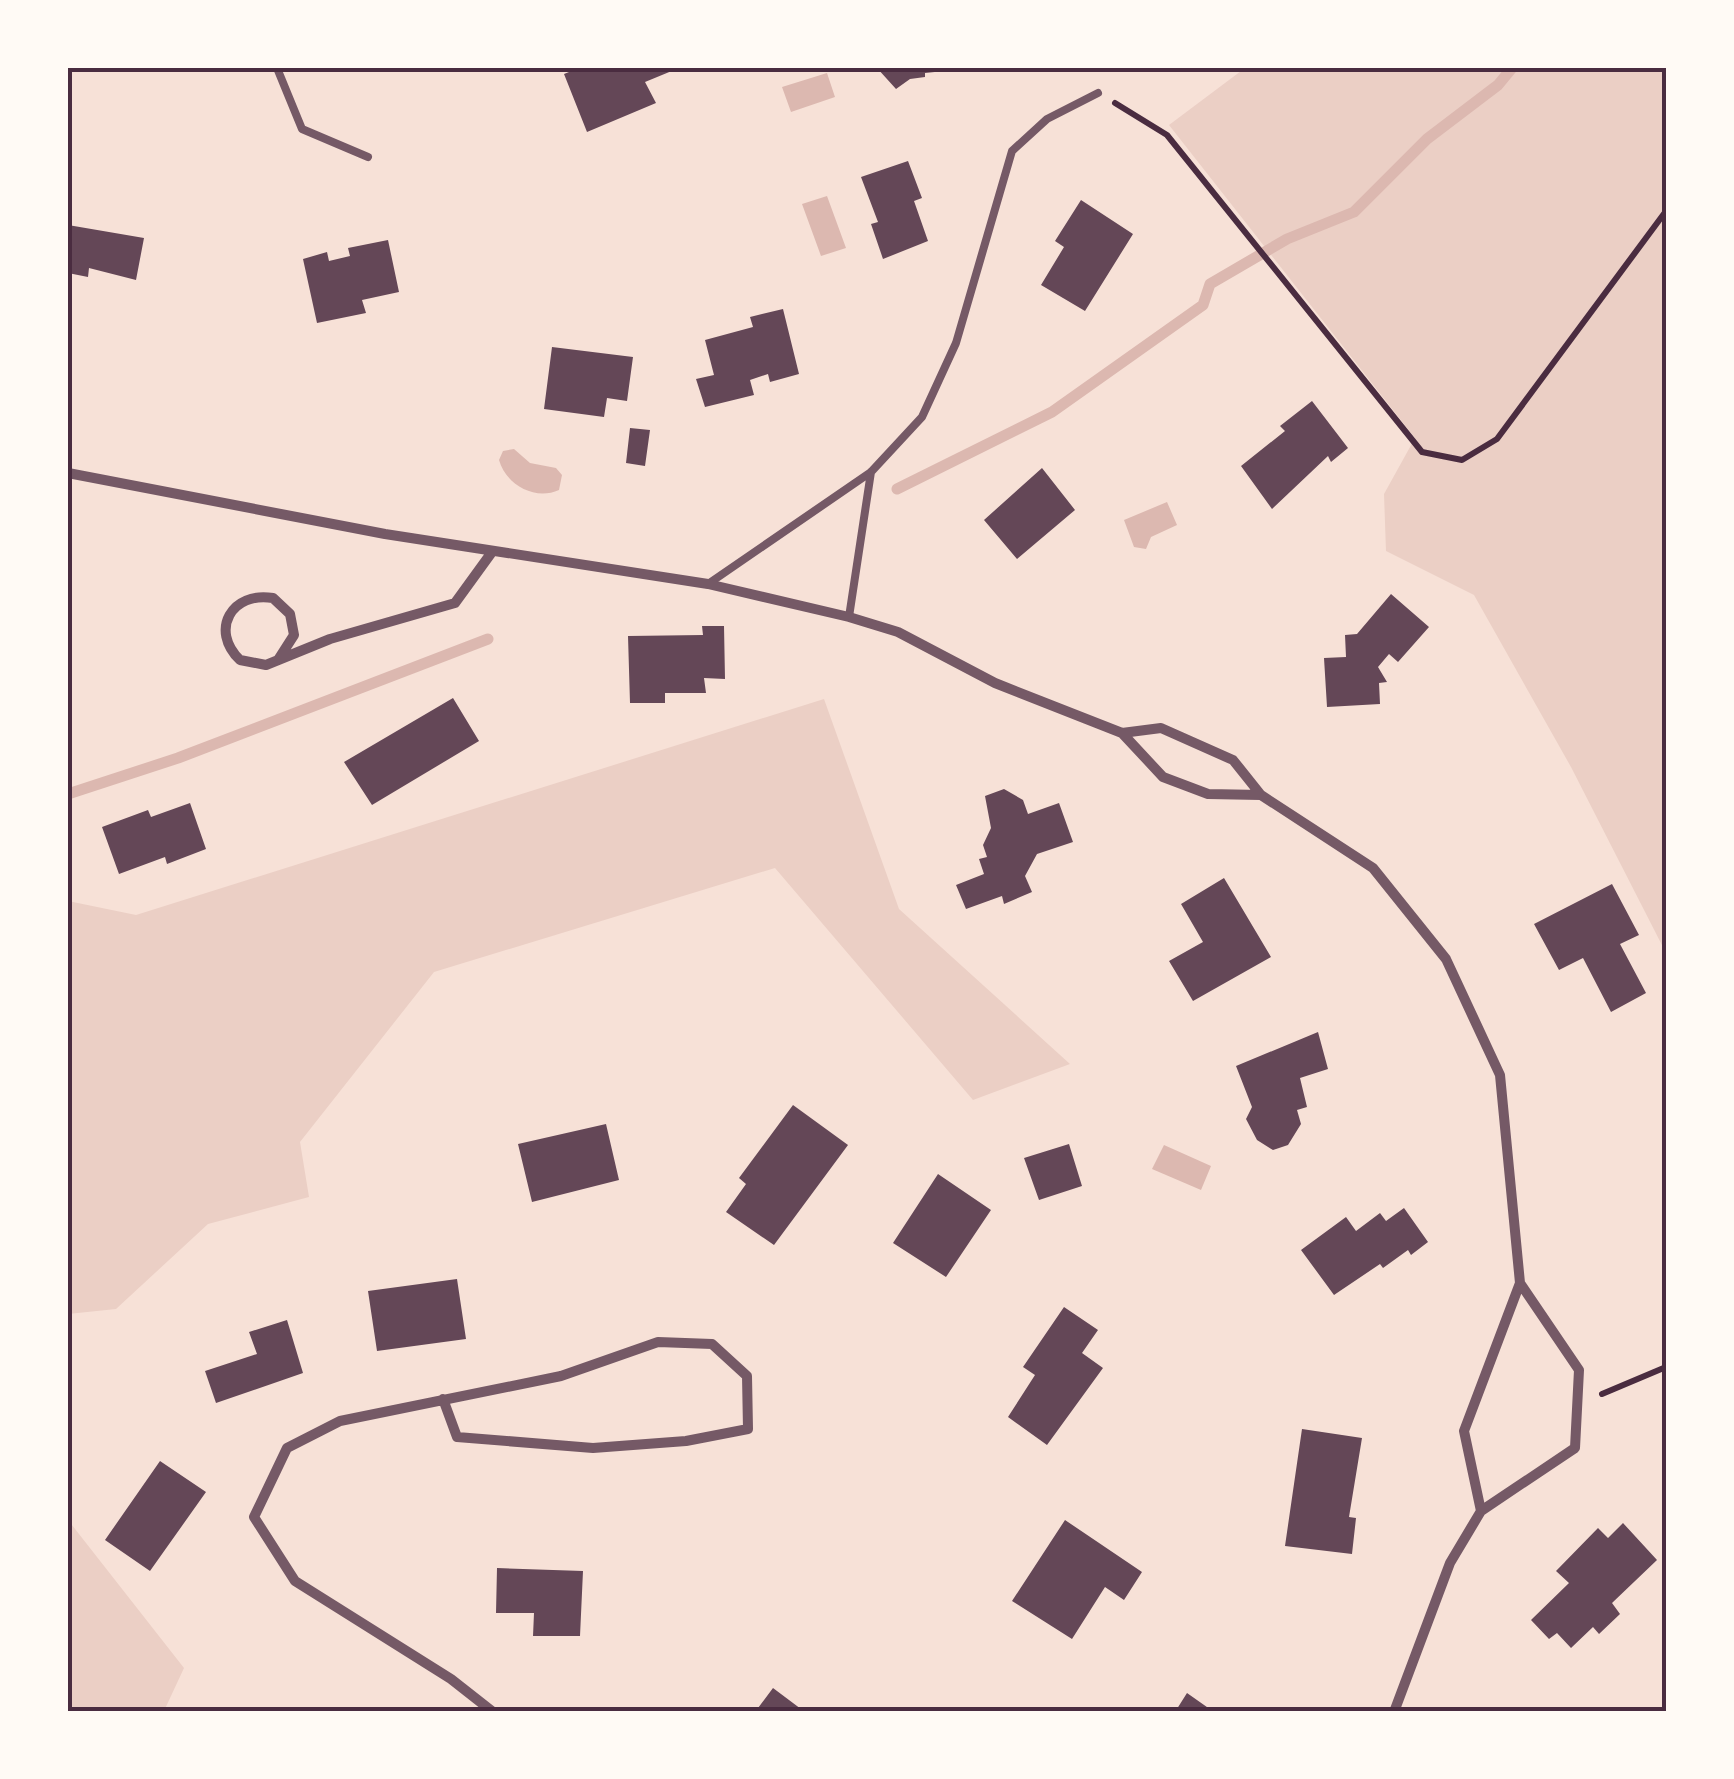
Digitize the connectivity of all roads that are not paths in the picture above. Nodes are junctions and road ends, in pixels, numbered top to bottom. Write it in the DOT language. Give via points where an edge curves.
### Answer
graph roads {
  1 [pos="277,68"];
  2 [pos="1098,93"];
  3 [pos="368,157"];
  4 [pos="871,472"];
  5 [pos="68,473"];
  6 [pos="492,552"];
  7 [pos="708,584"];
  8 [pos="849,617"];
  9 [pos="278,660"];
  10 [pos="1122,733"];
  11 [pos="1261,796"];
  12 [pos="1520,1283"];
  13 [pos="444,1399"];
  14 [pos="1481,1511"];
  15 [pos="493,1712"];
  16 [pos="1394,1712"];
  1 -- 3 [label="lane" via="302,129"];
  2 -- 4 [label="lane" via="1047,119 1012,151 956,343 922,417"];
  4 -- 7 [label="lane"];
  4 -- 8 [label="lane"];
  5 -- 6 [label="street"];
  6 -- 7 [label="street"];
  6 -- 9 [label="street" via="455,603"];
  7 -- 8 [label="street"];
  8 -- 10 [label="street" via="898,632 995,682"];
  9 -- 9 [label="street" via="254,665 231,651 225,622 238,602 273,598 290,614 294,635"];
  10 -- 11 [label="street" via="1162,777 1208,794"];
  10 -- 11 [label="street" via="1161,728 1233,760"];
  11 -- 12 [label="street" via="1373,868 1446,959 1500,1074"];
  12 -- 14 [label="street" via="1464,1431"];
  12 -- 14 [label="street" via="1580,1370 1575,1448"];
  13 -- 13 [label="street" via="457,1437 593,1448 748,1429 747,1376 712,1344 658,1342 561,1376"];
  13 -- 15 [label="street" via="340,1421 287,1448 254,1518 295,1581"];
  14 -- 16 [label="street" via="1450,1563"];
}
